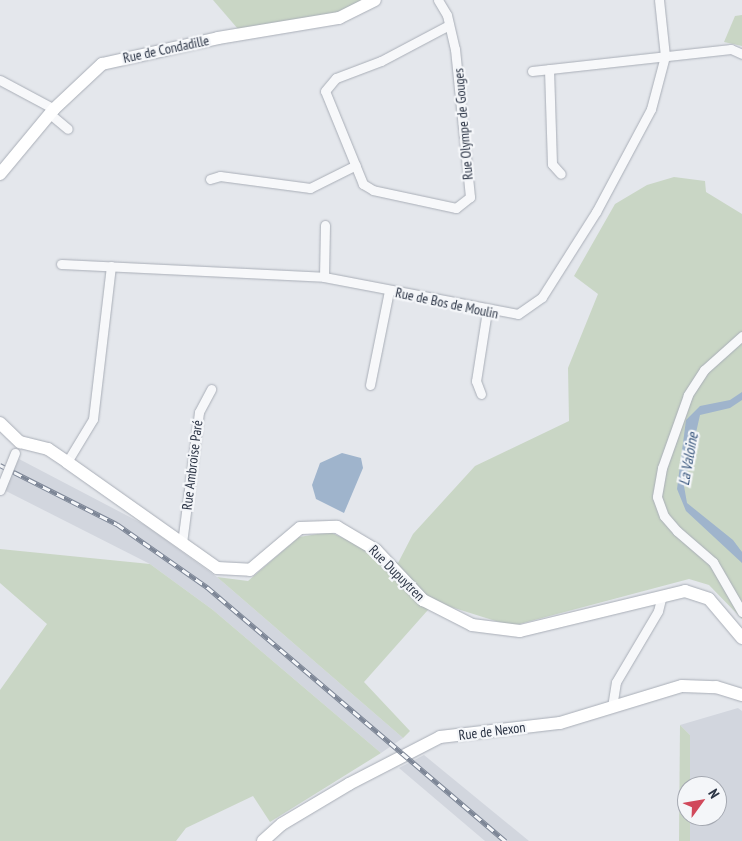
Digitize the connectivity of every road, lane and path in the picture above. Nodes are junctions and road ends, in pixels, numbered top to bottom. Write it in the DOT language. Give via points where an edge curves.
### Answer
graph roads {
  1 [pos="375,0"];
  2 [pos="438,0"];
  3 [pos="659,0"];
  4 [pos="449,26"];
  5 [pos="742,54"];
  6 [pos="665,56"];
  7 [pos="549,69"];
  8 [pos="532,71"];
  9 [pos="0,80"];
  10 [pos="52,111"];
  11 [pos="68,129"];
  12 [pos="356,165"];
  13 [pos="0,174"];
  14 [pos="561,174"];
  15 [pos="210,179"];
  16 [pos="325,225"];
  17 [pos="61,264"];
  18 [pos="111,266"];
  19 [pos="324,277"];
  20 [pos="389,291"];
  21 [pos="487,311"];
  22 [pos="742,336"];
  23 [pos="370,385"];
  24 [pos="211,389"];
  25 [pos="481,394"];
  26 [pos="0,423"];
  27 [pos="18,448"];
  28 [pos="67,462"];
  29 [pos="0,490"];
  30 [pos="182,543"];
  31 [pos="662,595"];
  32 [pos="742,612"];
  33 [pos="742,638"];
  34 [pos="742,695"];
  35 [pos="612,707"];
  36 [pos="264,841"];
  1 -- 10 [label="street, Rue de Condadille" via="339,18 209,39 102,64"];
  2 -- 4 [label="street, Rue Olympe de Gouges"];
  3 -- 6 [label="street, Rue de Bos de Moulin"];
  4 -- 12 [label="street, Rue Olympe de Gouges" via="381,61 336,78 324,91"];
  4 -- 12 [label="street, Rue Olympe de Gouges" via="455,49 470,197 456,208 372,190 363,184"];
  5 -- 6 [label="street" via="731,49"];
  6 -- 7 [label="street"];
  6 -- 21 [label="street, Rue de Bos de Moulin" via="651,109 596,212 542,297 518,314"];
  7 -- 8 [label="street"];
  7 -- 14 [label="street" via="552,164"];
  9 -- 10 [label="street"];
  10 -- 11 [label="street"];
  10 -- 13 [label="street, Rue de Condadille"];
  12 -- 15 [label="street" via="310,188 220,176"];
  16 -- 19 [label="street"];
  17 -- 18 [label="street, Rue de Bos de Moulin"];
  18 -- 19 [label="street, Rue de Bos de Moulin"];
  18 -- 28 [label="street" via="93,419"];
  19 -- 20 [label="street, Rue de Bos de Moulin"];
  20 -- 21 [label="street, Rue de Bos de Moulin"];
  20 -- 23 [label="street"];
  21 -- 25 [label="street" via="476,381"];
  22 -- 32 [label="street" via="704,370 688,395 662,468 657,496 664,516 713,562"];
  24 -- 30 [label="street, Rue Ambroise Paré" via="199,412"];
  26 -- 27 [label="street, Rue Dupuytren"];
  27 -- 28 [label="street, Rue Dupuytren" via="48,449"];
  27 -- 29 [label="street, bridge"];
  28 -- 30 [label="street, Rue Dupuytren"];
  30 -- 31 [label="street, Rue Dupuytren" via="217,568 236,572 250,570 267,560 300,528 337,527 376,550 431,606 472,624 502,631"];
  31 -- 33 [label="street, Rue Dupuytren" via="697,592 717,607"];
  31 -- 35 [label="street" via="658,612 616,682"];
  34 -- 35 [label="street, Rue de Nexon" via="716,687 682,686"];
  35 -- 36 [label="street, Rue de Nexon" via="560,723 440,737 417,746 282,824"];
}
